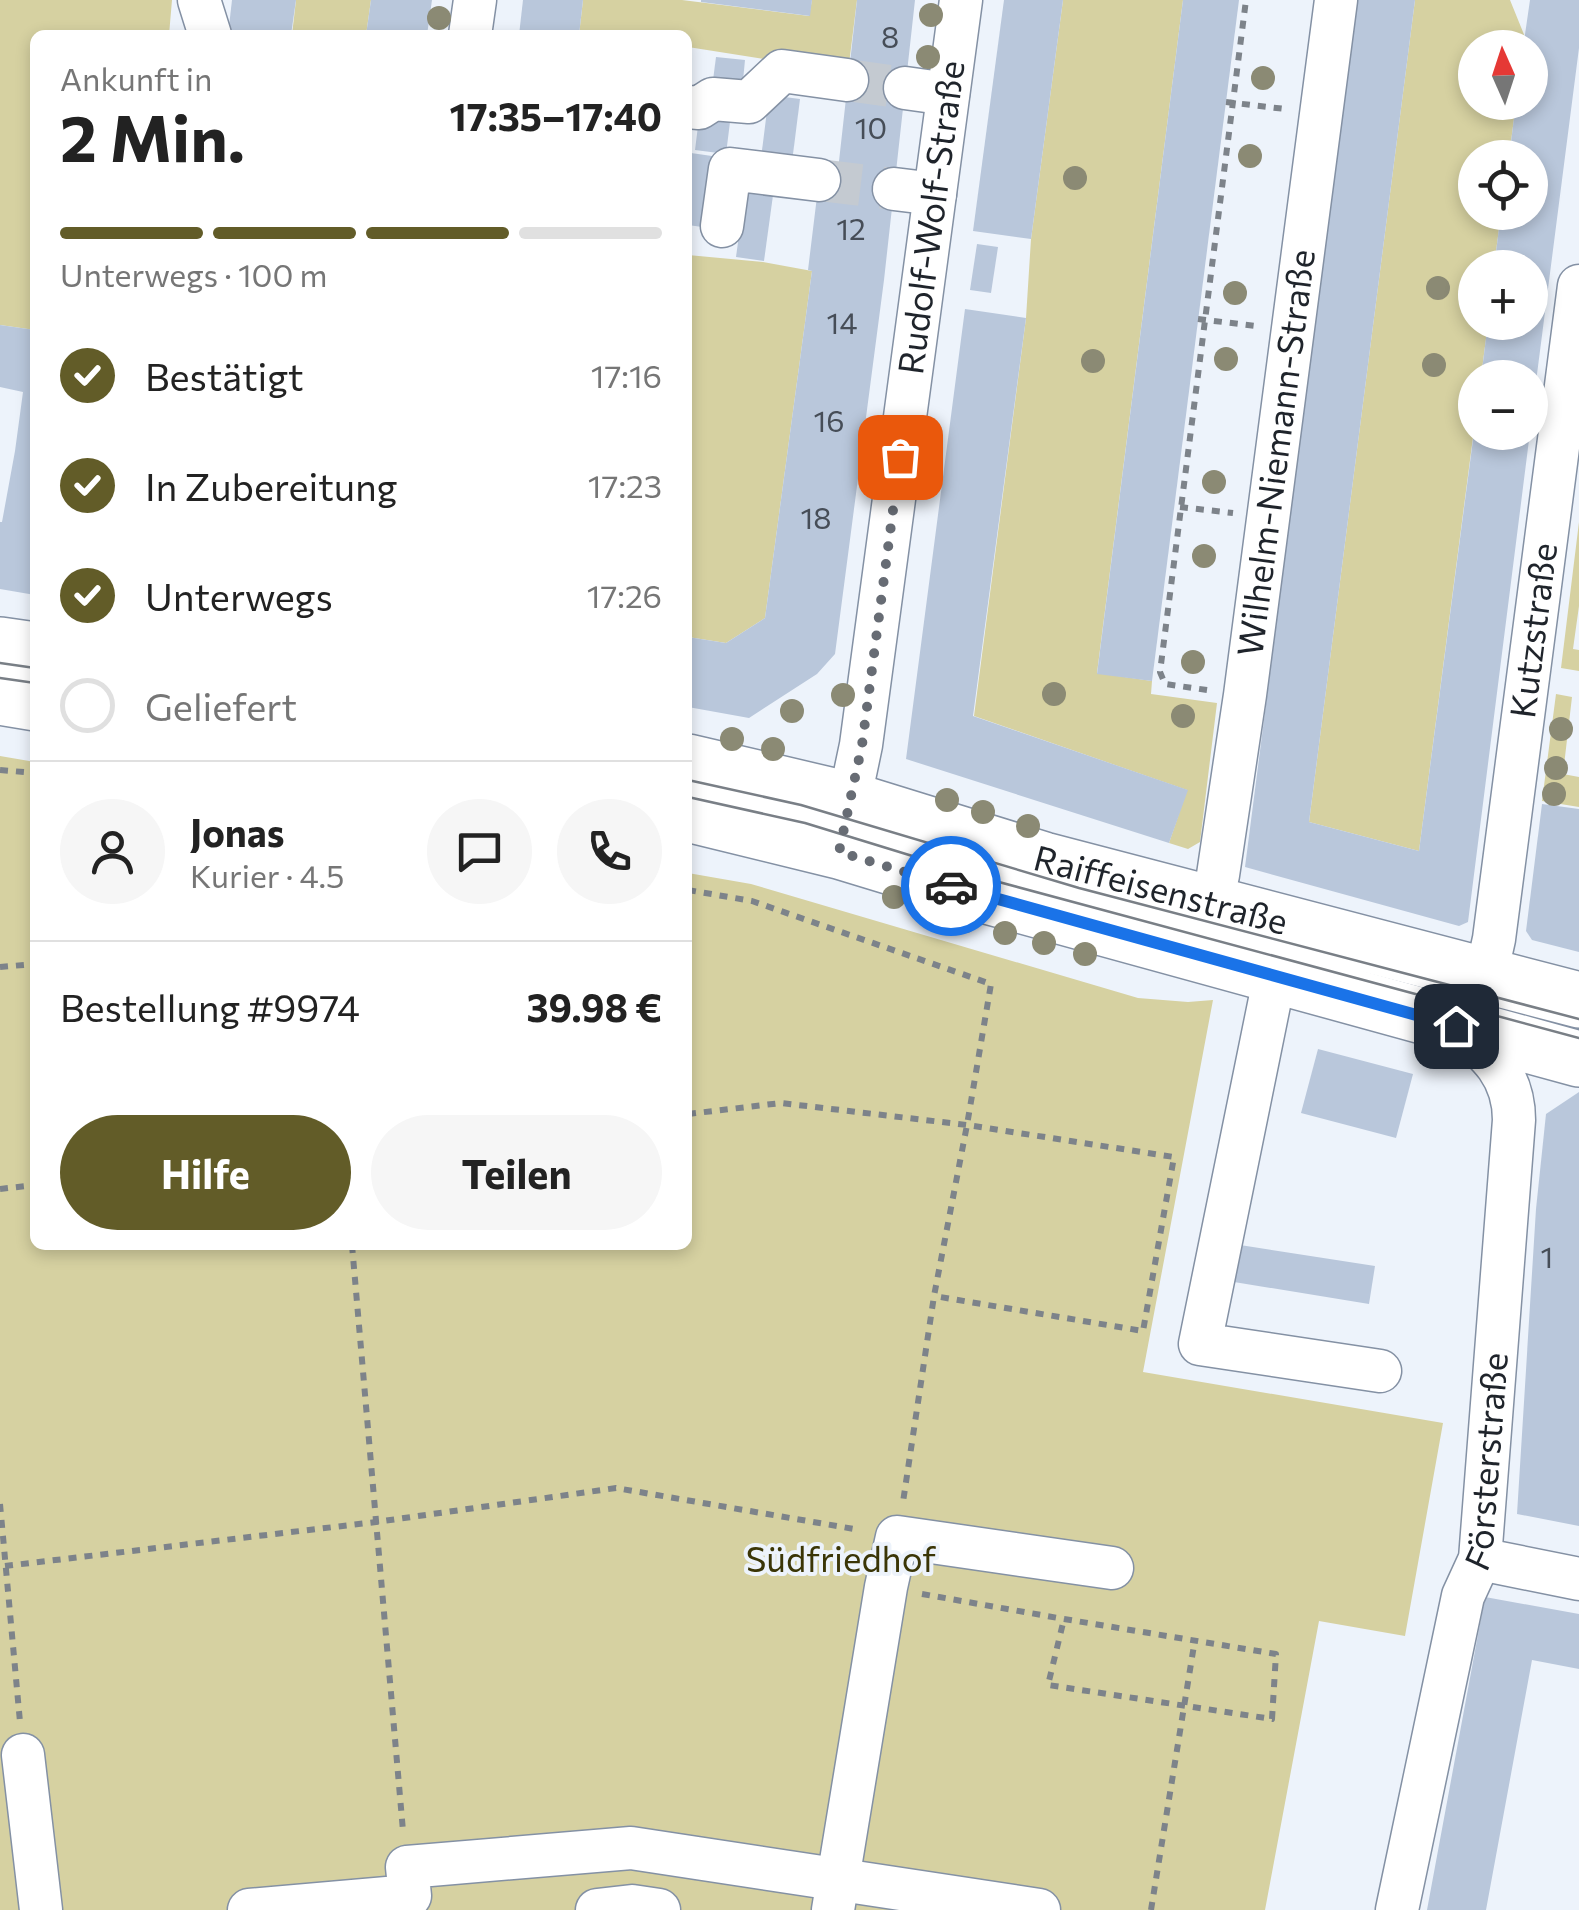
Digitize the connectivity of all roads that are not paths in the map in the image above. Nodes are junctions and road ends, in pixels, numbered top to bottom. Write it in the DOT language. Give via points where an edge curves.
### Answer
graph roads {
  1 [pos="199,0"];
  2 [pos="474,0"];
  3 [pos="961,0"];
  4 [pos="1336,0"];
  5 [pos="208,30"];
  6 [pos="471,30"];
  7 [pos="847,80"];
  8 [pos="905,88"];
  9 [pos="948,94"];
  10 [pos="749,102"];
  11 [pos="692,107"];
  12 [pos="744,148"];
  13 [pos="819,180"];
  14 [pos="722,226"];
  15 [pos="1579,286"];
  16 [pos="0,644"];
  17 [pos="30,649"];
  18 [pos="0,697"];
  19 [pos="30,702"];
  20 [pos="692,764"];
  21 [pos="692,814"];
  22 [pos="844,826"];
  23 [pos="1211,903"];
  24 [pos="1275,975"];
  25 [pos="1486,975"];
  26 [pos="1579,1000"];
  27 [pos="1366,1001"];
  28 [pos="1456,1026"];
  29 [pos="1579,1034"];
  30 [pos="1579,1060"];
  31 [pos="1380,1371"];
  32 [pos="1480,1560"];
  33 [pos="1112,1568"];
  34 [pos="1579,1579"];
  35 [pos="23,1754"];
  36 [pos="409,1891"];
  37 [pos="835,1894"];
  38 [pos="41,1910"];
  39 [pos="249,1910"];
  40 [pos="597,1910"];
  41 [pos="659,1910"];
  42 [pos="1039,1910"];
  43 [pos="1397,1910"];
  1 -- 5 [label="street"];
  2 -- 6 [label="street"];
  3 -- 9 [label="street, Rudolf-Wolf-Straße"];
  4 -- 23 [label="street, Wilhelm-Niemann-Straße" via="1245,694"];
  7 -- 10 [label="street" via="782,71"];
  8 -- 9 [label="street"];
  9 -- 22 [label="street, Rudolf-Wolf-Straße" via="915,192 862,745"];
  10 -- 11 [label="street" via="713,98"];
  10 -- 12 [label="street"];
  13 -- 14 [label="street" via="730,169"];
  15 -- 25 [label="street, Kutzstraße"];
  16 -- 17 [label="main road"];
  18 -- 19 [label="main road"];
  20 -- 22 [label="main road, Raiffeisenstraße"];
  21 -- 22 [label="main road, Raiffeisenstraße"];
  22 -- 23 [label="main road, Raiffeisenstraße" via="1044,860"];
  22 -- 24 [label="main road, Raiffeisenstraße" via="987,896"];
  23 -- 25 [label="main road, Raiffeisenstraße"];
  24 -- 27 [label="main road, Raiffeisenstraße"];
  24 -- 31 [label="street" via="1200,1344"];
  25 -- 26 [label="main road, Raiffeisenstraße"];
  27 -- 28 [label="main road, Raiffeisenstraße"];
  27 -- 29 [label="main road" via="1443,999"];
  28 -- 30 [label="main road, Raiffeisenstraße"];
  28 -- 32 [label="street, Försterstraße" via="1496,1062 1514,1105"];
  32 -- 34 [label="street"];
  32 -- 43 [label="street, Försterstraße" via="1463,1596"];
  33 -- 37 [label="street" via="897,1536"];
  35 -- 38 [label="street"];
  36 -- 37 [label="street" via="631,1848"];
  36 -- 39 [label="street"];
  37 -- 42 [label="street"];
  40 -- 41 [label="street"];
}
